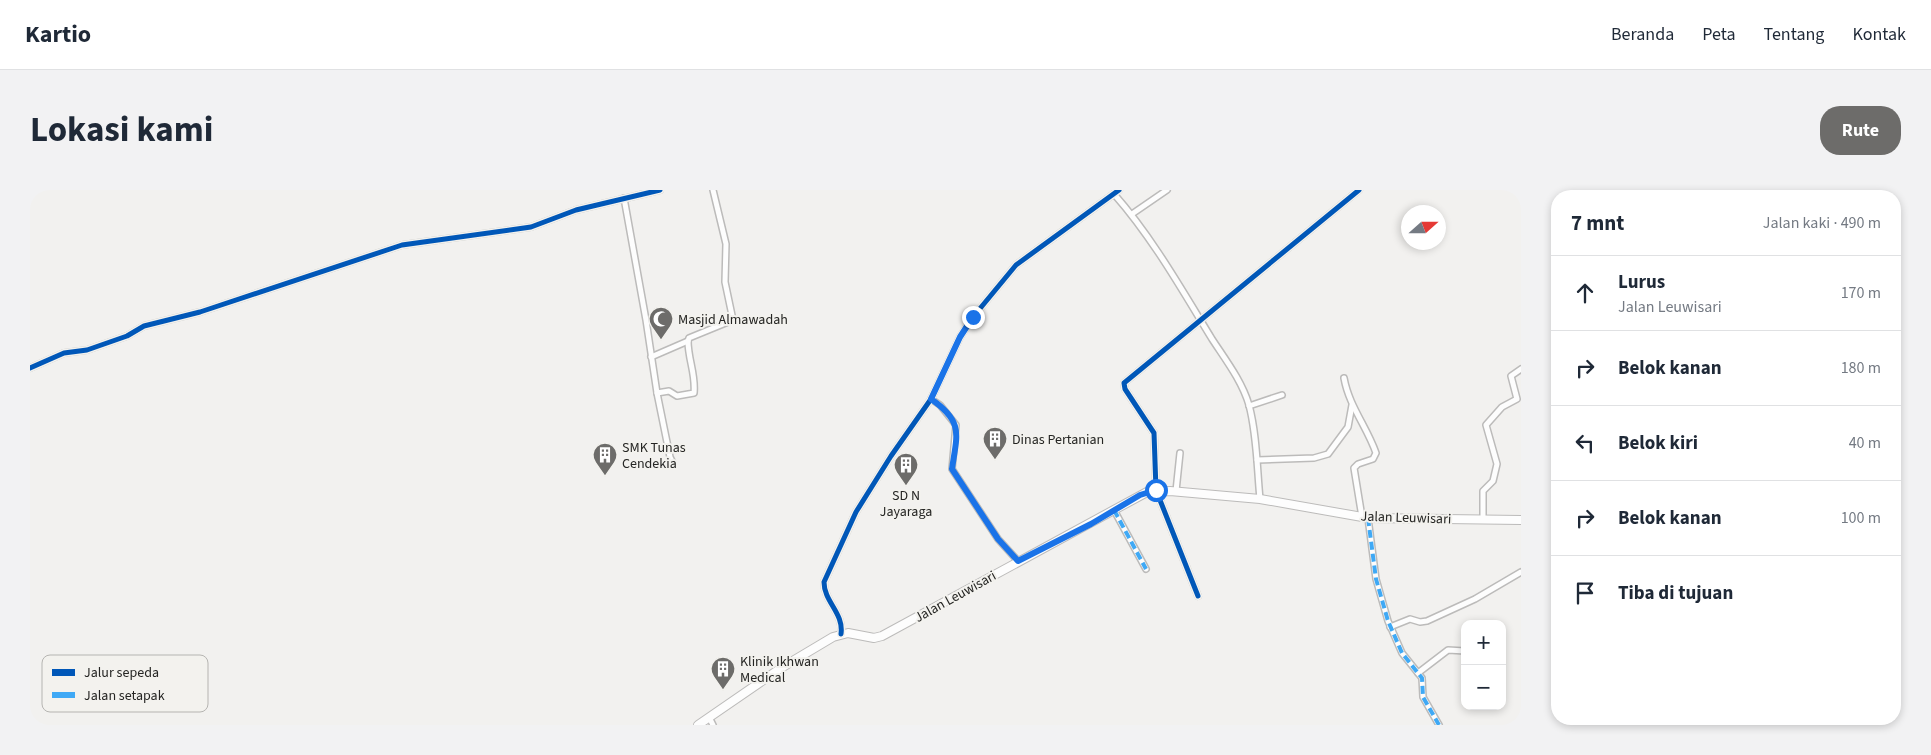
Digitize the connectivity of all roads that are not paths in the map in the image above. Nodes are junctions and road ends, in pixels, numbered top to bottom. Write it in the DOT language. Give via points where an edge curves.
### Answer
graph roads {
  1 [pos="660,190"];
  2 [pos="713,190"];
  3 [pos="1166,190"];
  4 [pos="1358,190"];
  5 [pos="1116,192"];
  6 [pos="624,198"];
  7 [pos="1132,214"];
  8 [pos="1200,319"];
  9 [pos="688,341"];
  10 [pos="651,357"];
  11 [pos="30,368"];
  12 [pos="1521,368"];
  13 [pos="1344,378"];
  14 [pos="657,393"];
  15 [pos="1282,395"];
  16 [pos="931,399"];
  17 [pos="1352,404"];
  18 [pos="1249,406"];
  19 [pos="1180,453"];
  20 [pos="1256,460"];
  21 [pos="673,462"];
  22 [pos="1156,490"];
  23 [pos="1176,492"];
  24 [pos="1260,499"];
  25 [pos="1114,510"];
  26 [pos="1365,517"];
  27 [pos="1483,518"];
  28 [pos="1521,520"];
  29 [pos="1018,561"];
  30 [pos="1146,569"];
  31 [pos="1521,572"];
  32 [pos="1198,596"];
  33 [pos="1390,627"];
  34 [pos="841,634"];
  35 [pos="1461,651"];
  36 [pos="1418,674"];
  37 [pos="709,717"];
  38 [pos="698,725"];
  39 [pos="713,725"];
  40 [pos="1439,725"];
  1 -- 6 [label="street"];
  2 -- 9 [label="street" via="726,244 725,282 733,320"];
  3 -- 7 [label="street"];
  4 -- 8 [label="street"];
  5 -- 7 [label="street"];
  5 -- 16 [label="street" via="1008,272 965,329"];
  6 -- 10 [label="street"];
  6 -- 11 [label="street" via="576,210 531,227 402,245 200,312 144,326 127,336 87,350 64,353"];
  7 -- 8 [label="street"];
  8 -- 18 [label="street"];
  8 -- 22 [label="street" via="1124,385 1154,433"];
  9 -- 10 [label="street"];
  9 -- 14 [label="street" via="694,393 677,396 669,391"];
  10 -- 14 [label="street"];
  12 -- 27 [label="street" via="1511,376 1517,399 1502,407 1486,425 1497,464 1493,481 1483,491"];
  13 -- 17 [label="street"];
  14 -- 21 [label="street"];
  15 -- 18 [label="street"];
  16 -- 29 [label="street" via="956,425 952,469 998,539"];
  16 -- 34 [label="street" via="856,512 824,582 825,592 841,620"];
  17 -- 20 [label="street" via="1348,427 1326,456"];
  17 -- 26 [label="street" via="1376,453 1373,459 1354,468"];
  18 -- 20 [label="street"];
  19 -- 23 [label="street"];
  20 -- 24 [label="street"];
  22 -- 23 [label="main road, Jalan Leuwisari"];
  22 -- 25 [label="main road, Jalan Leuwisari"];
  22 -- 32 [label="street"];
  23 -- 24 [label="main road, Jalan Leuwisari"];
  24 -- 26 [label="main road, Jalan Leuwisari"];
  25 -- 29 [label="main road, Jalan Leuwisari"];
  25 -- 30 [label="street"];
  26 -- 27 [label="main road, Jalan Leuwisari"];
  26 -- 33 [label="street" via="1376,579"];
  27 -- 28 [label="main road, Jalan Leuwisari"];
  29 -- 34 [label="main road, Jalan Leuwisari" via="877,638"];
  31 -- 33 [label="street" via="1475,599 1426,621 1410,619"];
  33 -- 36 [label="street" via="1402,654"];
  34 -- 37 [label="main road" via="781,668"];
  35 -- 36 [label="street" via="1448,650"];
  36 -- 40 [label="street" via="1424,682 1423,697"];
  37 -- 38 [label="main road"];
  37 -- 39 [label="street"];
}
